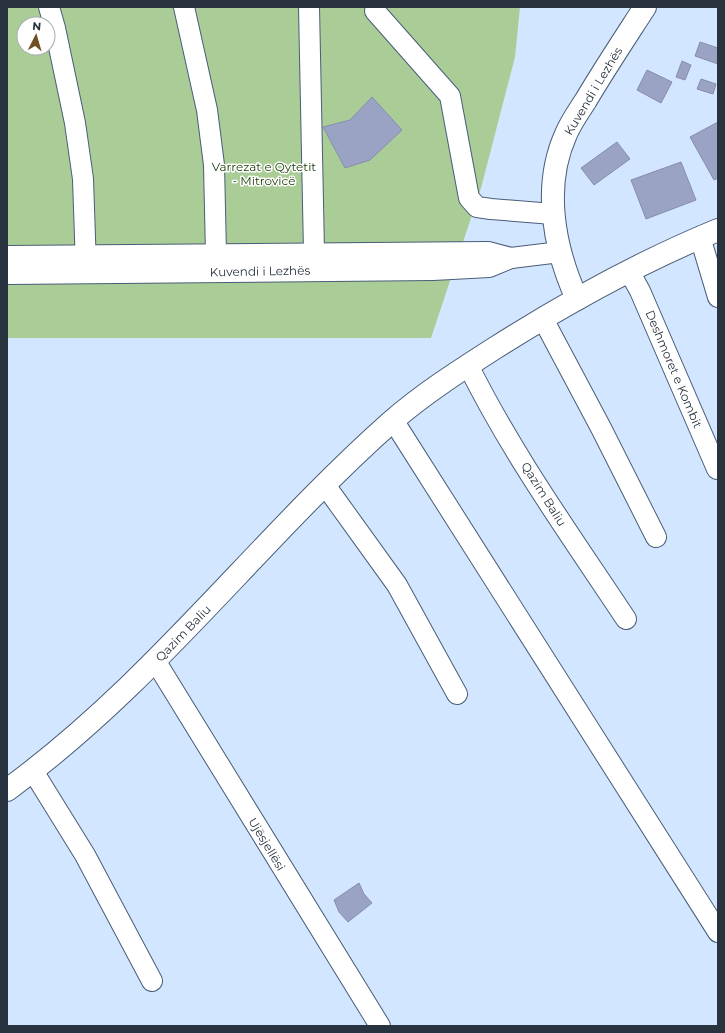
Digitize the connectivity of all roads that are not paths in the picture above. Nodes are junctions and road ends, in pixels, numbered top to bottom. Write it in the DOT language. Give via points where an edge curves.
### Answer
graph roads {
  1 [pos="49,7"];
  2 [pos="184,7"];
  3 [pos="309,7"];
  4 [pos="645,7"];
  5 [pos="375,11"];
  6 [pos="553,214"];
  7 [pos="709,234"];
  8 [pos="314,252"];
  9 [pos="560,252"];
  10 [pos="216,254"];
  11 [pos="7,256"];
  12 [pos="511,258"];
  13 [pos="86,264"];
  14 [pos="629,271"];
  15 [pos="7,274"];
  16 [pos="718,297"];
  17 [pos="577,299"];
  18 [pos="542,319"];
  19 [pos="468,365"];
  20 [pos="393,420"];
  21 [pos="717,468"];
  22 [pos="324,485"];
  23 [pos="656,537"];
  24 [pos="626,619"];
  25 [pos="156,662"];
  26 [pos="457,694"];
  27 [pos="33,771"];
  28 [pos="7,790"];
  29 [pos="718,932"];
  30 [pos="152,981"];
  31 [pos="380,1026"];
  1 -- 13 [label="street" via="64,71 82,172"];
  2 -- 10 [label="street, Kuvendi i Lezhës" via="207,110 214,165"];
  3 -- 8 [label="street, Kuvendi i Lezhës"];
  4 -- 6 [label="main road, Kuvendi i Lezhës" via="566,134 557,160 552,188"];
  5 -- 6 [label="street" via="450,96 469,198 477,207"];
  6 -- 9 [label="main road, Kuvendi i Lezhës"];
  7 -- 14 [label="main road"];
  7 -- 16 [label="street"];
  8 -- 10 [label="street, Kuvendi i Lezhës"];
  8 -- 12 [label="street, Kuvendi i Lezhës" via="488,252"];
  9 -- 12 [label="street, Kuvendi i Lezhës"];
  9 -- 17 [label="main road, Kuvendi i Lezhës"];
  10 -- 13 [label="street, Kuvendi i Lezhës"];
  11 -- 13 [label="street, Kuvendi i Lezhës"];
  12 -- 13 [label="street, Kuvendi i Lezhës" via="489,267 433,270"];
  13 -- 15 [label="street, Kuvendi i Lezhës"];
  14 -- 17 [label="main road"];
  14 -- 21 [label="street, Deshmoret e Kombit"];
  17 -- 18 [label="main road"];
  18 -- 19 [label="main road, Qazim Baliu"];
  18 -- 23 [label="street"];
  19 -- 20 [label="main road, Qazim Baliu"];
  19 -- 24 [label="street, Qazim Baliu" via="500,424"];
  20 -- 22 [label="main road, Qazim Baliu"];
  20 -- 29 [label="street"];
  22 -- 25 [label="main road, Qazim Baliu" via="260,549 202,615"];
  22 -- 26 [label="street" via="397,586"];
  25 -- 27 [label="main road, Qazim Baliu"];
  25 -- 31 [label="street, Ujësjellësi"];
  27 -- 28 [label="main road, Qazim Baliu"];
  27 -- 30 [label="street" via="85,855"];
}
